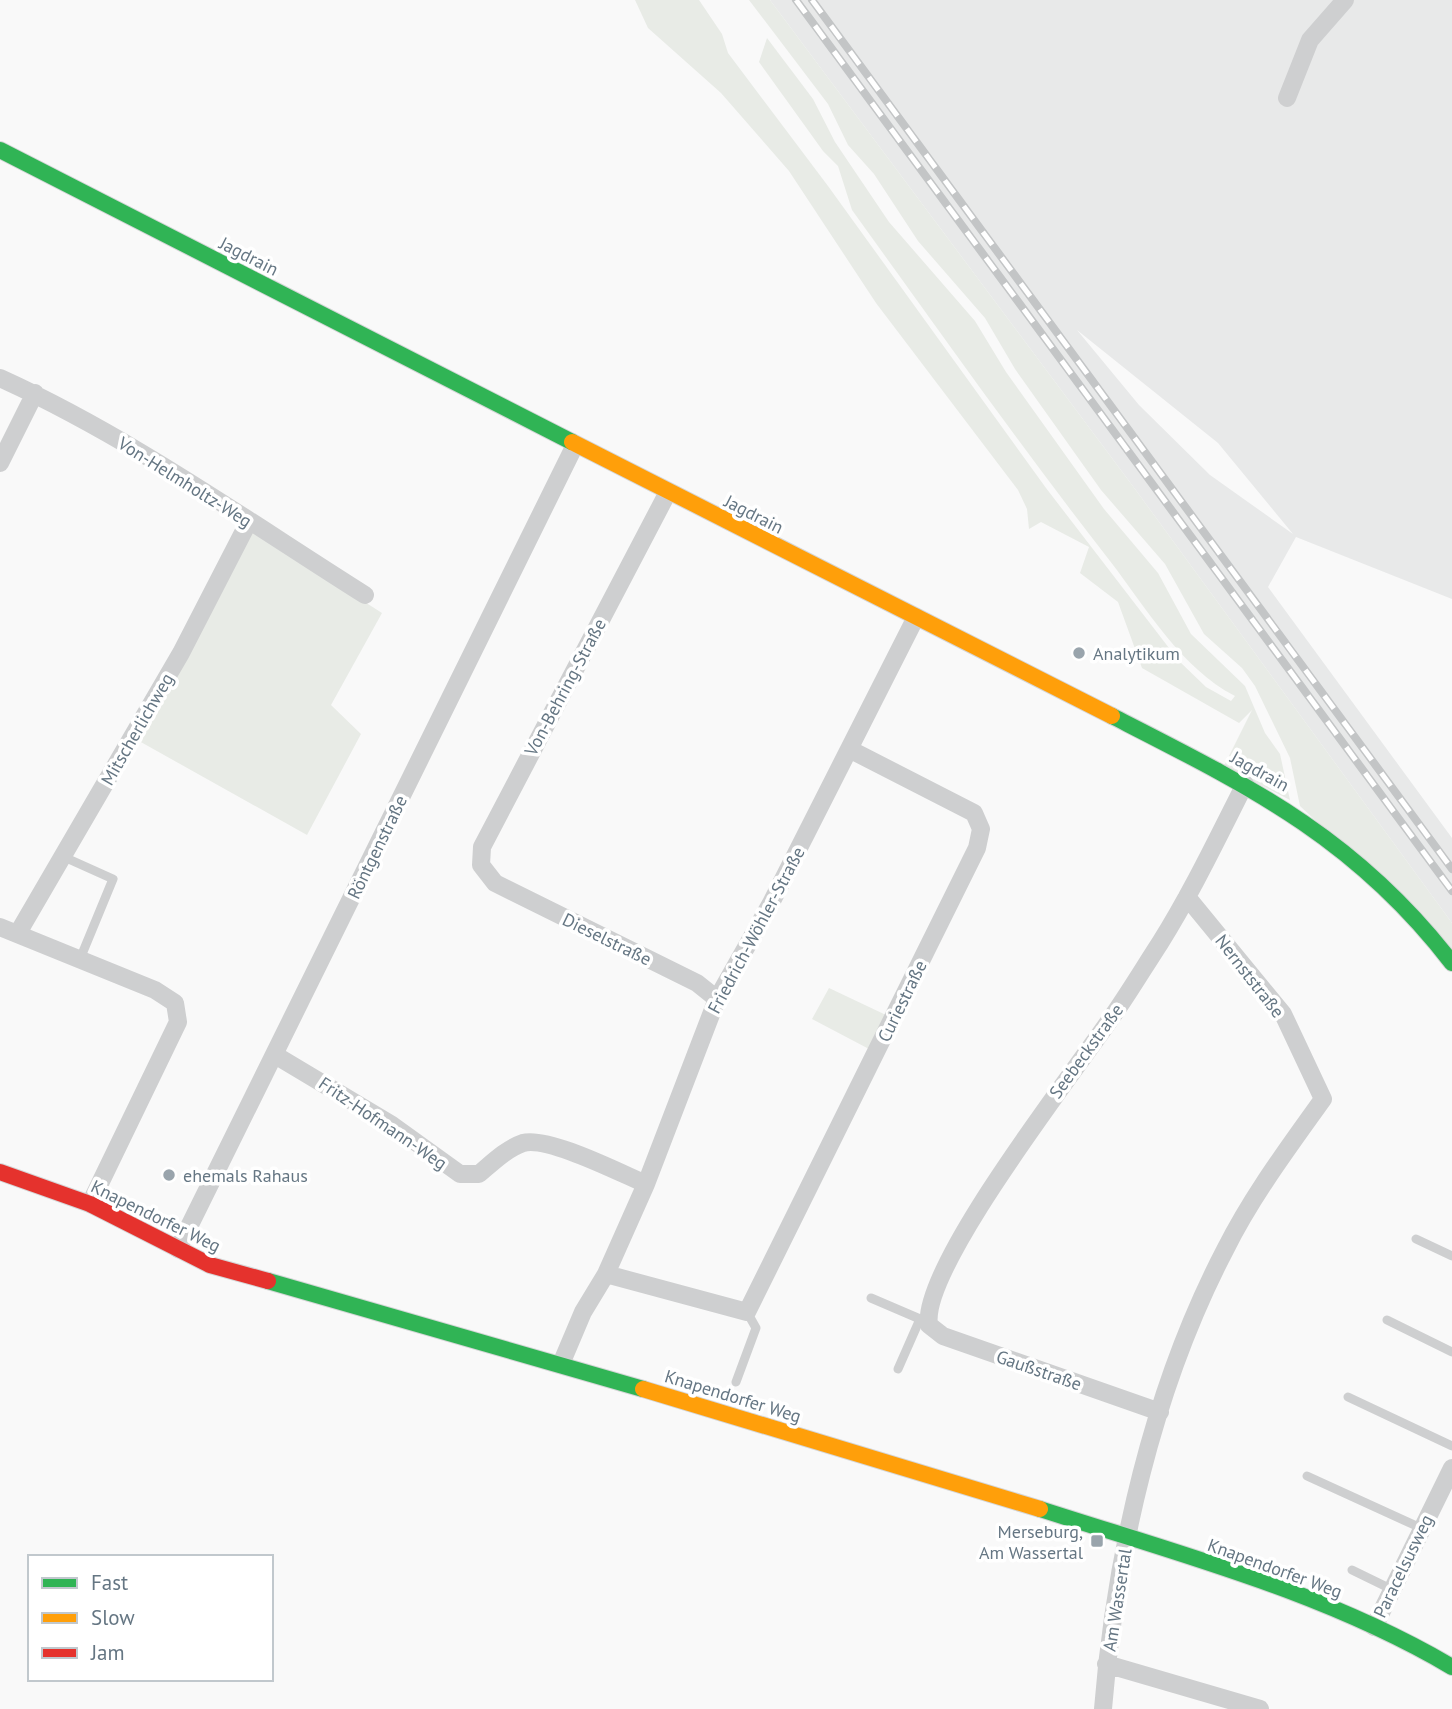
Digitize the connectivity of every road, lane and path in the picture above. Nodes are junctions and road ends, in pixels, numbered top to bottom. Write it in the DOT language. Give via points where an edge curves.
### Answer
graph roads {
  1 [pos="1345,0"];
  2 [pos="1287,98"];
  3 [pos="0,149"];
  4 [pos="0,378"];
  5 [pos="35,393"];
  6 [pos="575,445"];
  7 [pos="0,463"];
  8 [pos="668,492"];
  9 [pos="248,521"];
  10 [pos="365,594"];
  11 [pos="916,617"];
  12 [pos="849,749"];
  13 [pos="1245,784"];
  14 [pos="64,857"];
  15 [pos="495,883"];
  16 [pos="1187,897"];
  17 [pos="0,927"];
  18 [pos="18,933"];
  19 [pos="80,959"];
  20 [pos="1452,963"];
  21 [pos="717,999"];
  22 [pos="275,1055"];
  23 [pos="1323,1099"];
  24 [pos="0,1172"];
  25 [pos="646,1184"];
  26 [pos="90,1204"];
  27 [pos="1416,1238"];
  28 [pos="178,1249"];
  29 [pos="1452,1256"];
  30 [pos="606,1275"];
  31 [pos="871,1298"];
  32 [pos="747,1312"];
  33 [pos="924,1318"];
  34 [pos="1387,1320"];
  35 [pos="1452,1352"];
  36 [pos="561,1364"];
  37 [pos="898,1369"];
  38 [pos="736,1382"];
  39 [pos="1348,1397"];
  40 [pos="1160,1412"];
  41 [pos="1452,1446"];
  42 [pos="1451,1473"];
  43 [pos="1307,1476"];
  44 [pos="1421,1528"];
  45 [pos="1128,1537"];
  46 [pos="1352,1570"];
  47 [pos="1391,1589"];
  48 [pos="1374,1627"];
  49 [pos="1107,1664"];
  50 [pos="1452,1667"];
  51 [pos="1103,1709"];
  52 [pos="1260,1709"];
  1 -- 2 [label="street" via="1310,40"];
  3 -- 6 [label="street, Jagdrain"];
  4 -- 5 [label="street, Von-Helmholtz-Weg"];
  5 -- 7 [label="street"];
  5 -- 9 [label="street, Von-Helmholtz-Weg"];
  6 -- 8 [label="street, Jagdrain"];
  6 -- 22 [label="street, Röntgenstraße"];
  8 -- 11 [label="street, Jagdrain"];
  8 -- 15 [label="street, Von-Behring-Straße" via="482,847 481,865"];
  9 -- 10 [label="street, Von-Helmholtz-Weg"];
  9 -- 14 [label="street, Mitscherlichweg" via="181,653"];
  11 -- 12 [label="street, Friedrich-Wöhler-Straße"];
  11 -- 13 [label="street, Jagdrain"];
  12 -- 21 [label="street, Friedrich-Wöhler-Straße"];
  12 -- 32 [label="street, Curiestraße" via="974,813 981,829 971,860"];
  13 -- 16 [label="street, Seebeckstraße"];
  13 -- 20 [label="street, Jagdrain" via="1298,814 1369,873"];
  14 -- 18 [label="street, Mitscherlichweg"];
  14 -- 19 [label="lane" via="114,879"];
  15 -- 21 [label="street, Dieselstraße" via="697,983"];
  16 -- 23 [label="street, Nernststraße" via="1283,1014"];
  16 -- 33 [label="street, Seebeckstraße" via="1113,1015 992,1188 943,1271"];
  17 -- 18 [label="street"];
  18 -- 19 [label="street"];
  19 -- 26 [label="street" via="155,990 175,1003 178,1022"];
  21 -- 25 [label="street, Friedrich-Wöhler-Straße"];
  22 -- 25 [label="street, Fritz-Hofmann-Weg" via="392,1125 460,1174 479,1174 525,1142 562,1148"];
  22 -- 28 [label="street, Röntgenstraße"];
  23 -- 40 [label="street, Am Wassertal" via="1264,1182 1225,1249 1198,1307"];
  24 -- 26 [label="street, Knapendorfer Weg"];
  25 -- 30 [label="street, Friedrich-Wöhler-Straße"];
  26 -- 28 [label="street, Knapendorfer Weg"];
  27 -- 29 [label="lane"];
  28 -- 36 [label="street, Knapendorfer Weg" via="266,1283"];
  30 -- 32 [label="street"];
  30 -- 36 [label="street, Friedrich-Wöhler-Straße" via="583,1312"];
  31 -- 33 [label="lane"];
  32 -- 38 [label="lane" via="756,1328"];
  33 -- 37 [label="lane"];
  33 -- 40 [label="street, Gaußstraße" via="943,1336"];
  34 -- 35 [label="lane"];
  36 -- 45 [label="street, Knapendorfer Weg"];
  39 -- 41 [label="lane"];
  40 -- 45 [label="street, Am Wassertal"];
  42 -- 44 [label="street, Paracelsusweg"];
  43 -- 44 [label="lane"];
  44 -- 47 [label="street, Paracelsusweg"];
  45 -- 48 [label="street, Knapendorfer Weg" via="1292,1591"];
  45 -- 49 [label="street, Am Wassertal"];
  46 -- 47 [label="lane"];
  47 -- 48 [label="street, Paracelsusweg"];
  48 -- 50 [label="street, Knapendorfer Weg"];
  49 -- 51 [label="street, Am Wassertal"];
  49 -- 52 [label="street, Am Wassertal"];
}
